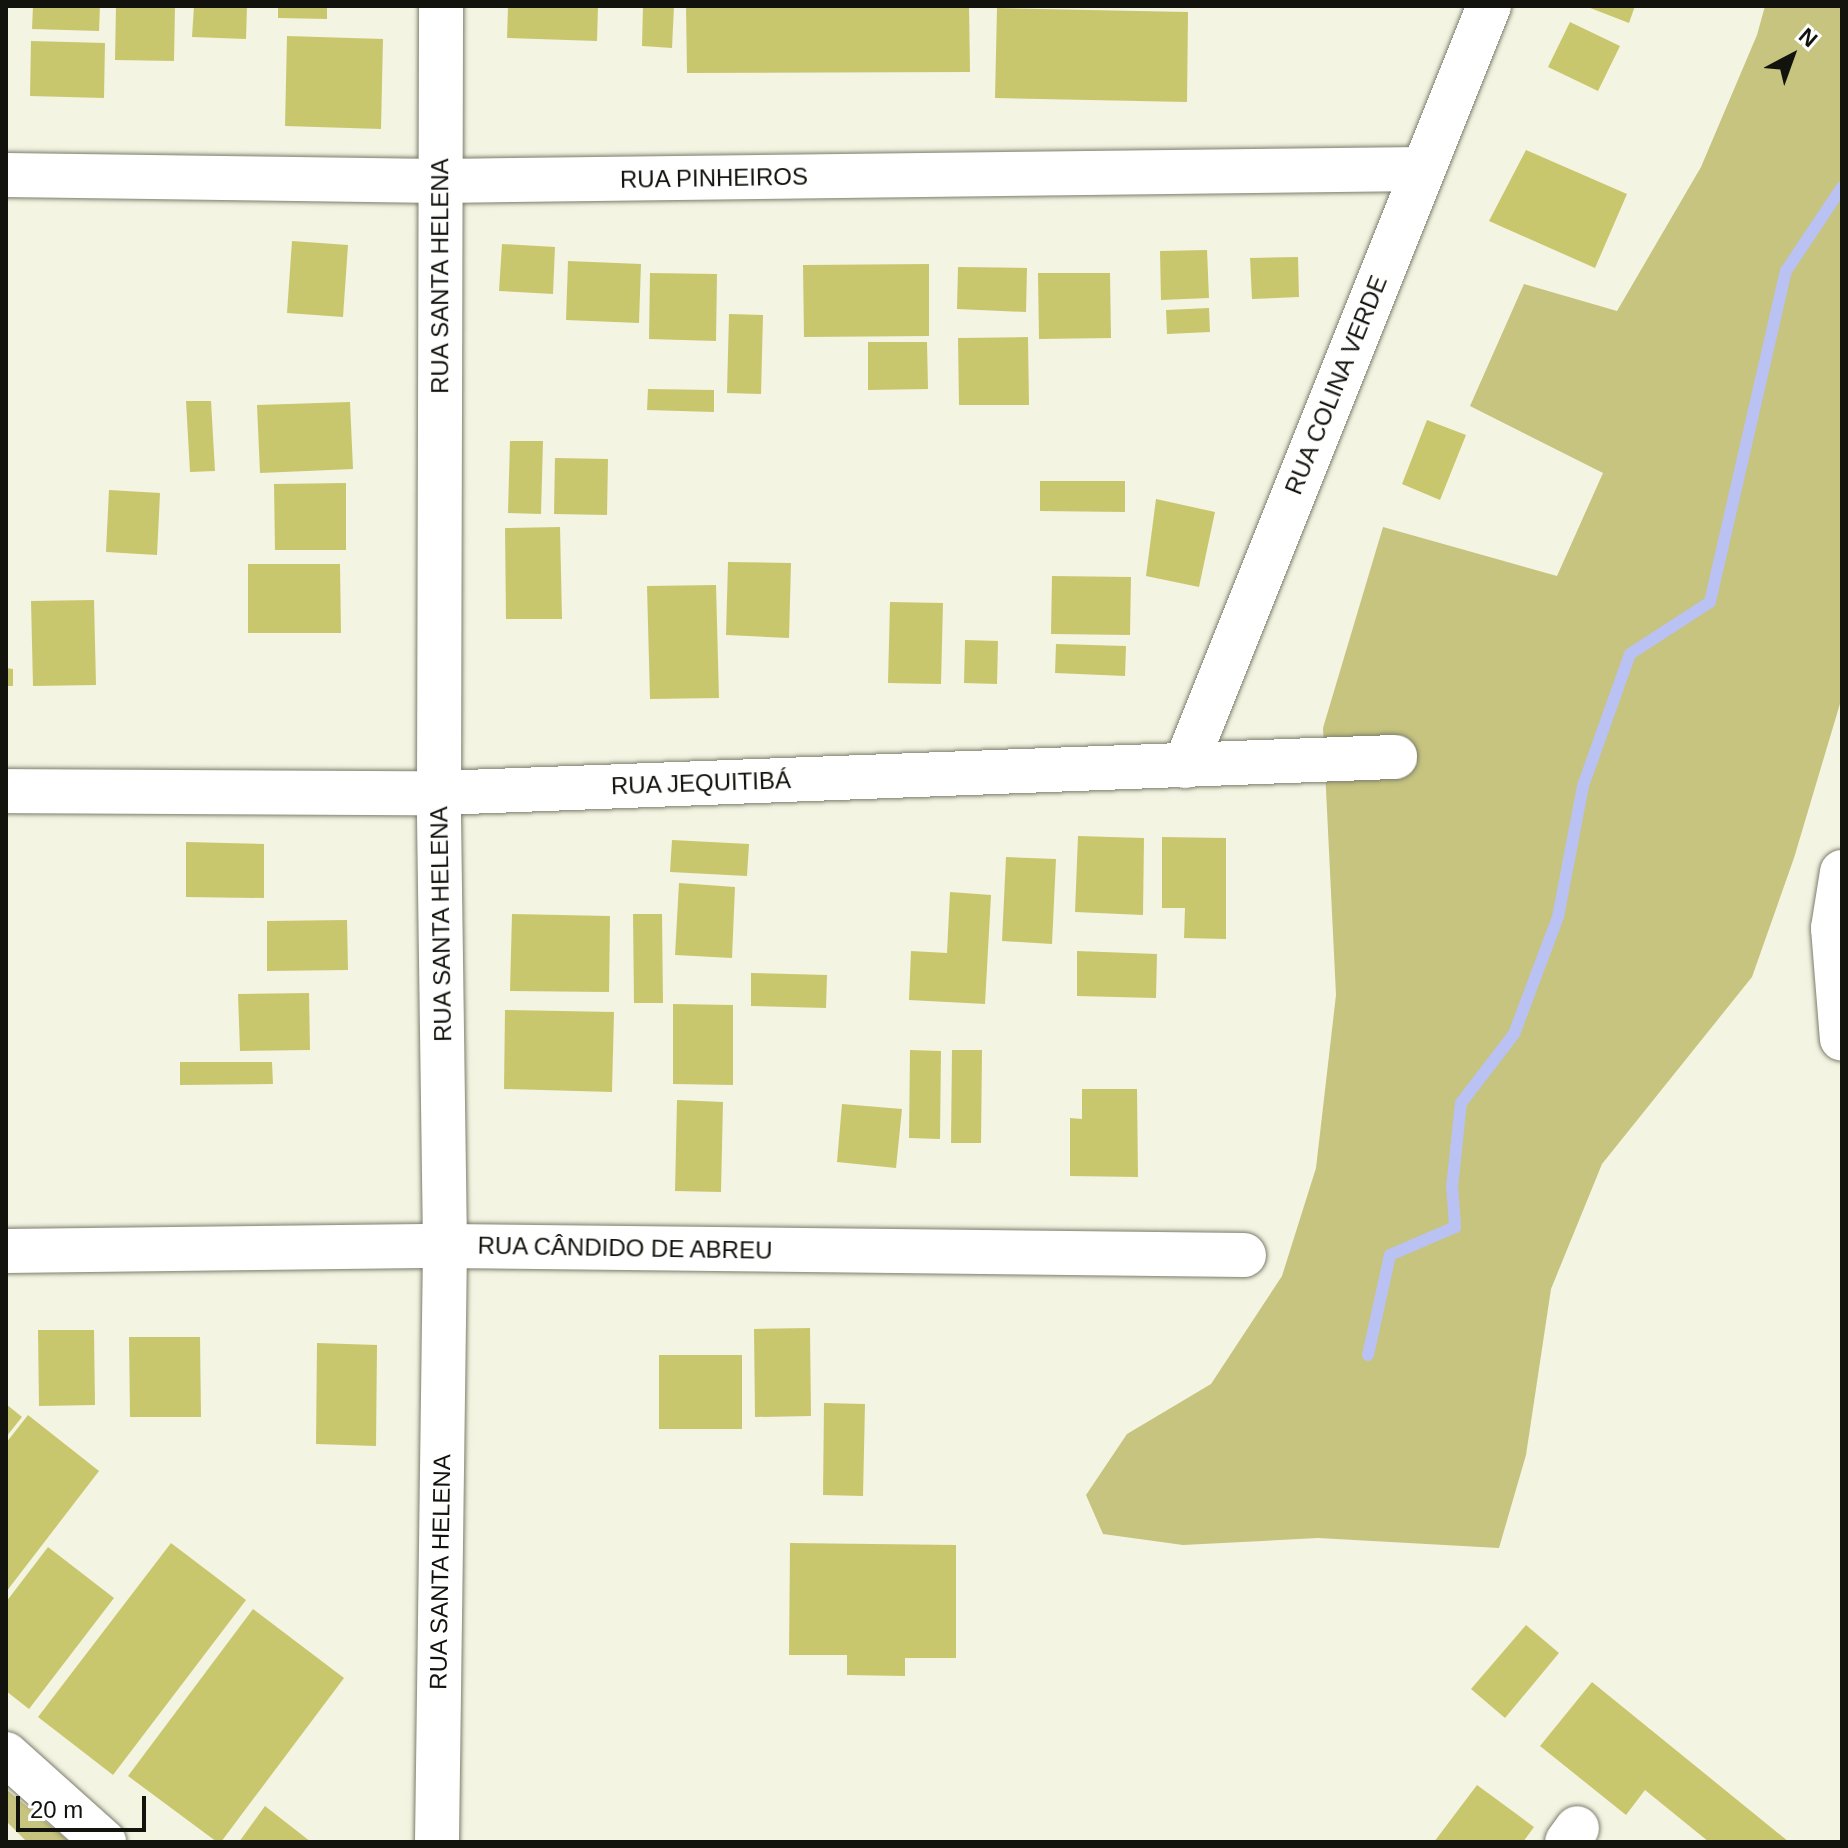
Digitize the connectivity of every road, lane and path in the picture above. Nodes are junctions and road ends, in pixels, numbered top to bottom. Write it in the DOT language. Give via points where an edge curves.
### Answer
graph roads {
  1 [pos="441,6"];
  2 [pos="1489,6"];
  3 [pos="1421,169"];
  4 [pos="6,175"];
  5 [pos="440,181"];
  6 [pos="1395,757"];
  7 [pos="1185,766"];
  8 [pos="6,791"];
  9 [pos="439,793"];
  10 [pos="1842,872"];
  11 [pos="1842,1039"];
  12 [pos="445,1246"];
  13 [pos="6,1251"];
  14 [pos="1244,1255"];
  15 [pos="6,1754"];
  16 [pos="104,1842"];
  17 [pos="437,1842"];
  1 -- 5 [label="street, RUA SANTA HELENA"];
  2 -- 3 [label="street, RUA COLINA VERDE"];
  3 -- 5 [label="street, RUA PINHEIROS"];
  3 -- 7 [label="street, RUA COLINA VERDE"];
  4 -- 5 [label="street, RUA PINHEIROS"];
  5 -- 9 [label="street, RUA SANTA HELENA"];
  6 -- 7 [label="street, RUA JEQUITIBÁ"];
  7 -- 9 [label="street, RUA JEQUITIBÁ"];
  8 -- 9 [label="street, RUA JEQUITIBÁ"];
  9 -- 12 [label="street, RUA SANTA HELENA"];
  10 -- 11 [label="street" via="1833,928"];
  12 -- 13 [label="street, RUA CÂNDIDO DE ABREU"];
  12 -- 14 [label="street, RUA CÂNDIDO DE ABREU"];
  12 -- 17 [label="street, RUA SANTA HELENA"];
  15 -- 16 [label="street"];
}
